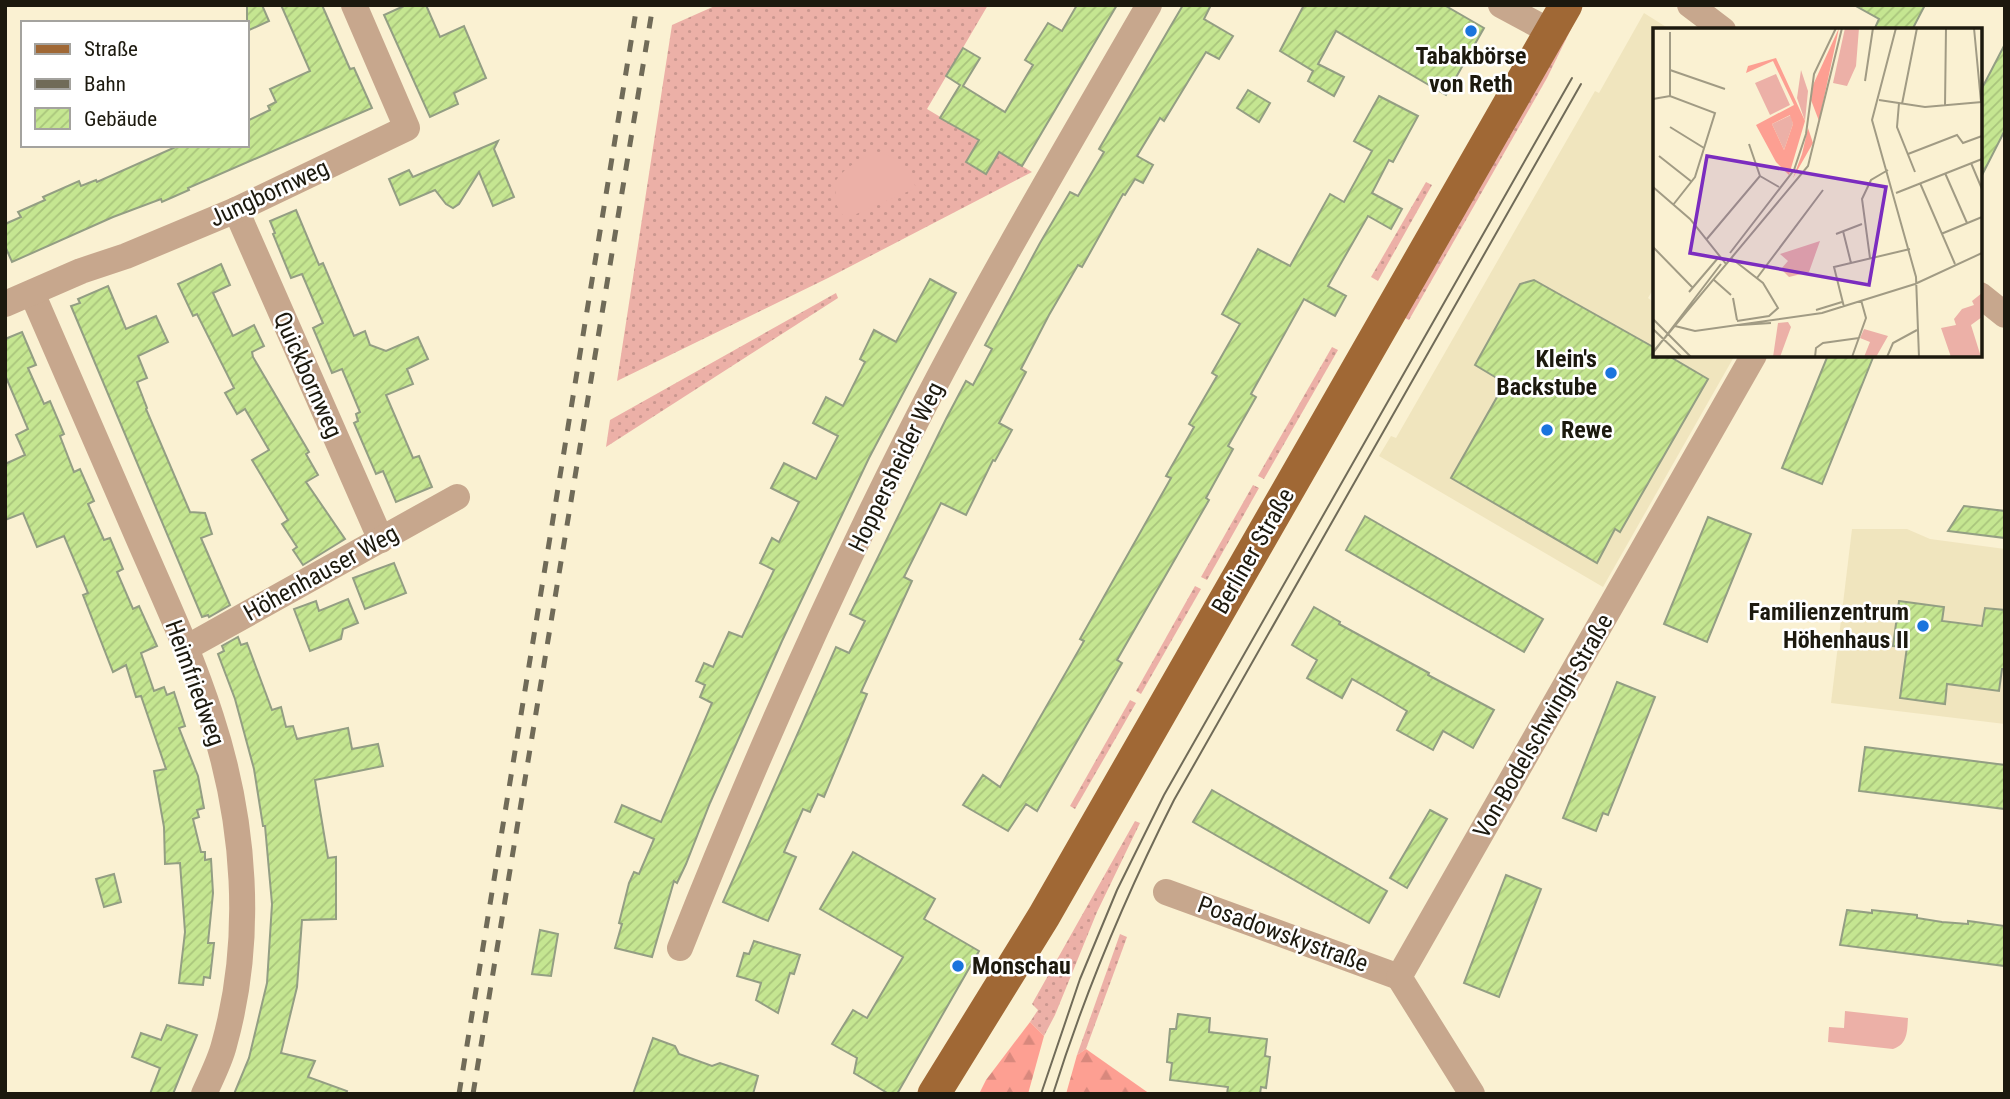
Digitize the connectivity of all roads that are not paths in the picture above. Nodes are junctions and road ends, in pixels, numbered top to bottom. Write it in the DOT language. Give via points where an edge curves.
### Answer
graph roads {
  1 [pos="354,5"];
  2 [pos="1149,5"];
  3 [pos="1501,5"];
  4 [pos="1694,6"];
  5 [pos="1558,18"];
  6 [pos="1721,28"];
  7 [pos="236,210"];
  8 [pos="32,293"];
  9 [pos="1982,297"];
  10 [pos="5,304"];
  11 [pos="2005,315"];
  12 [pos="1753,357"];
  13 [pos="457,498"];
  14 [pos="381,540"];
  15 [pos="186,648"];
  16 [pos="1166,892"];
  17 [pos="680,948"];
  18 [pos="1399,977"];
  19 [pos="204,1094"];
  20 [pos="934,1094"];
  21 [pos="1472,1094"];
  1 -- 7 [label="street, Jungbornweg" via="407,128"];
  2 -- 17 [label="street, Hoppersheider Weg" via="1040,193 910,435 789,688"];
  3 -- 5 [label="street"];
  4 -- 6 [label="street"];
  5 -- 20 [label="main road, Berliner Straße" via="1044,916"];
  7 -- 8 [label="street, Jungbornweg"];
  7 -- 14 [label="street, Quickbornweg"];
  8 -- 10 [label="street, Jungbornweg"];
  8 -- 15 [label="street, Heimfriedweg"];
  9 -- 11 [label="street"];
  12 -- 18 [label="street, Von-Bodelschwingh-Straße"];
  13 -- 14 [label="street, Höhenhauser Weg"];
  14 -- 15 [label="street, Höhenhauser Weg"];
  15 -- 19 [label="street, Heimfriedweg" via="230,788 243,926 238,985 224,1047"];
  16 -- 18 [label="street, Posadowskystraße"];
  18 -- 21 [label="street"];
}
